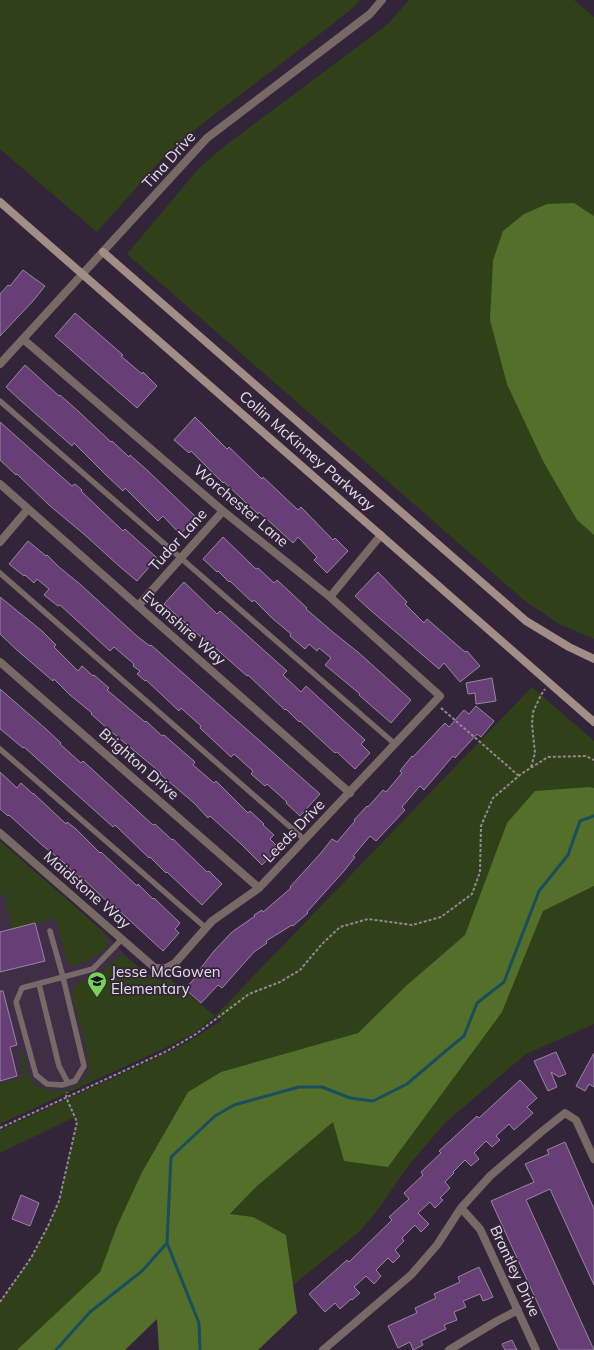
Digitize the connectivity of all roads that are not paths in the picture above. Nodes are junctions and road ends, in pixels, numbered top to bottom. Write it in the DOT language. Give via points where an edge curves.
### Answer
graph roads {
  1 [pos="382,0"];
  2 [pos="0,202"];
  3 [pos="103,252"];
  4 [pos="84,274"];
  5 [pos="23,339"];
  6 [pos="0,364"];
  7 [pos="0,401"];
  8 [pos="0,484"];
  9 [pos="28,509"];
  10 [pos="223,511"];
  11 [pos="381,535"];
  12 [pos="0,542"];
  13 [pos="181,558"];
  14 [pos="0,573"];
  15 [pos="330,597"];
  16 [pos="138,606"];
  17 [pos="594,659"];
  18 [pos="0,662"];
  19 [pos="437,699"];
  20 [pos="594,722"];
  21 [pos="395,744"];
  22 [pos="0,749"];
  23 [pos="350,793"];
  24 [pos="0,833"];
  25 [pos="305,840"];
  26 [pos="259,888"];
  27 [pos="206,928"];
  28 [pos="50,931"];
  29 [pos="122,939"];
  30 [pos="155,968"];
  31 [pos="63,977"];
  32 [pos="39,984"];
  33 [pos="68,1083"];
  34 [pos="594,1159"];
  35 [pos="461,1208"];
  36 [pos="518,1310"];
  37 [pos="323,1350"];
  38 [pos="449,1350"];
  39 [pos="536,1350"];
  1 -- 3 [label="street, Tina Drive" via="370,14 207,138"];
  2 -- 4 [label="street, Collin McKinney Parkway"];
  3 -- 4 [label="street, Tina Drive"];
  3 -- 17 [label="street, Collin McKinney Parkway" via="526,621"];
  4 -- 5 [label="street, Tina Drive"];
  4 -- 11 [label="street, Collin McKinney Parkway"];
  5 -- 6 [label="street, Tina Drive"];
  5 -- 10 [label="street, Worchester Lane"];
  7 -- 13 [label="lane"];
  8 -- 9 [label="street, Evanshire Way"];
  9 -- 12 [label="street"];
  9 -- 16 [label="street, Evanshire Way"];
  10 -- 13 [label="street, Tudor Lane"];
  10 -- 15 [label="street, Worchester Lane"];
  11 -- 15 [label="street"];
  11 -- 20 [label="street, Collin McKinney Parkway"];
  13 -- 16 [label="street, Tudor Lane"];
  13 -- 21 [label="lane"];
  14 -- 25 [label="lane"];
  15 -- 19 [label="street, Worchester Lane"];
  16 -- 23 [label="street, Evanshire Way"];
  18 -- 26 [label="street, Brighton Drive"];
  19 -- 21 [label="street, Leeds Drive"];
  21 -- 23 [label="street, Leeds Drive"];
  22 -- 27 [label="lane"];
  23 -- 25 [label="street, Leeds Drive"];
  24 -- 29 [label="street, Maidstone Way"];
  25 -- 26 [label="street, Leeds Drive"];
  26 -- 27 [label="street, Leeds Drive"];
  27 -- 30 [label="street, Leeds Drive" via="175,963 166,968"];
  28 -- 31 [label="lane"];
  29 -- 30 [label="street, Maidstone Way"];
  29 -- 31 [label="lane" via="93,969"];
  31 -- 32 [label="lane"];
  31 -- 33 [label="lane" via="84,1066 75,1080"];
  32 -- 33 [label="lane" via="59,1066"];
  32 -- 33 [label="lane" via="22,988 16,1002 36,1075 47,1084"];
  34 -- 35 [label="street" via="576,1120 565,1113 490,1176"];
  35 -- 36 [label="street, Brantley Drive" via="480,1228"];
  35 -- 37 [label="street" via="437,1245 411,1275"];
  36 -- 38 [label="street" via="496,1320"];
  36 -- 39 [label="street, Brantley Drive"];
}
